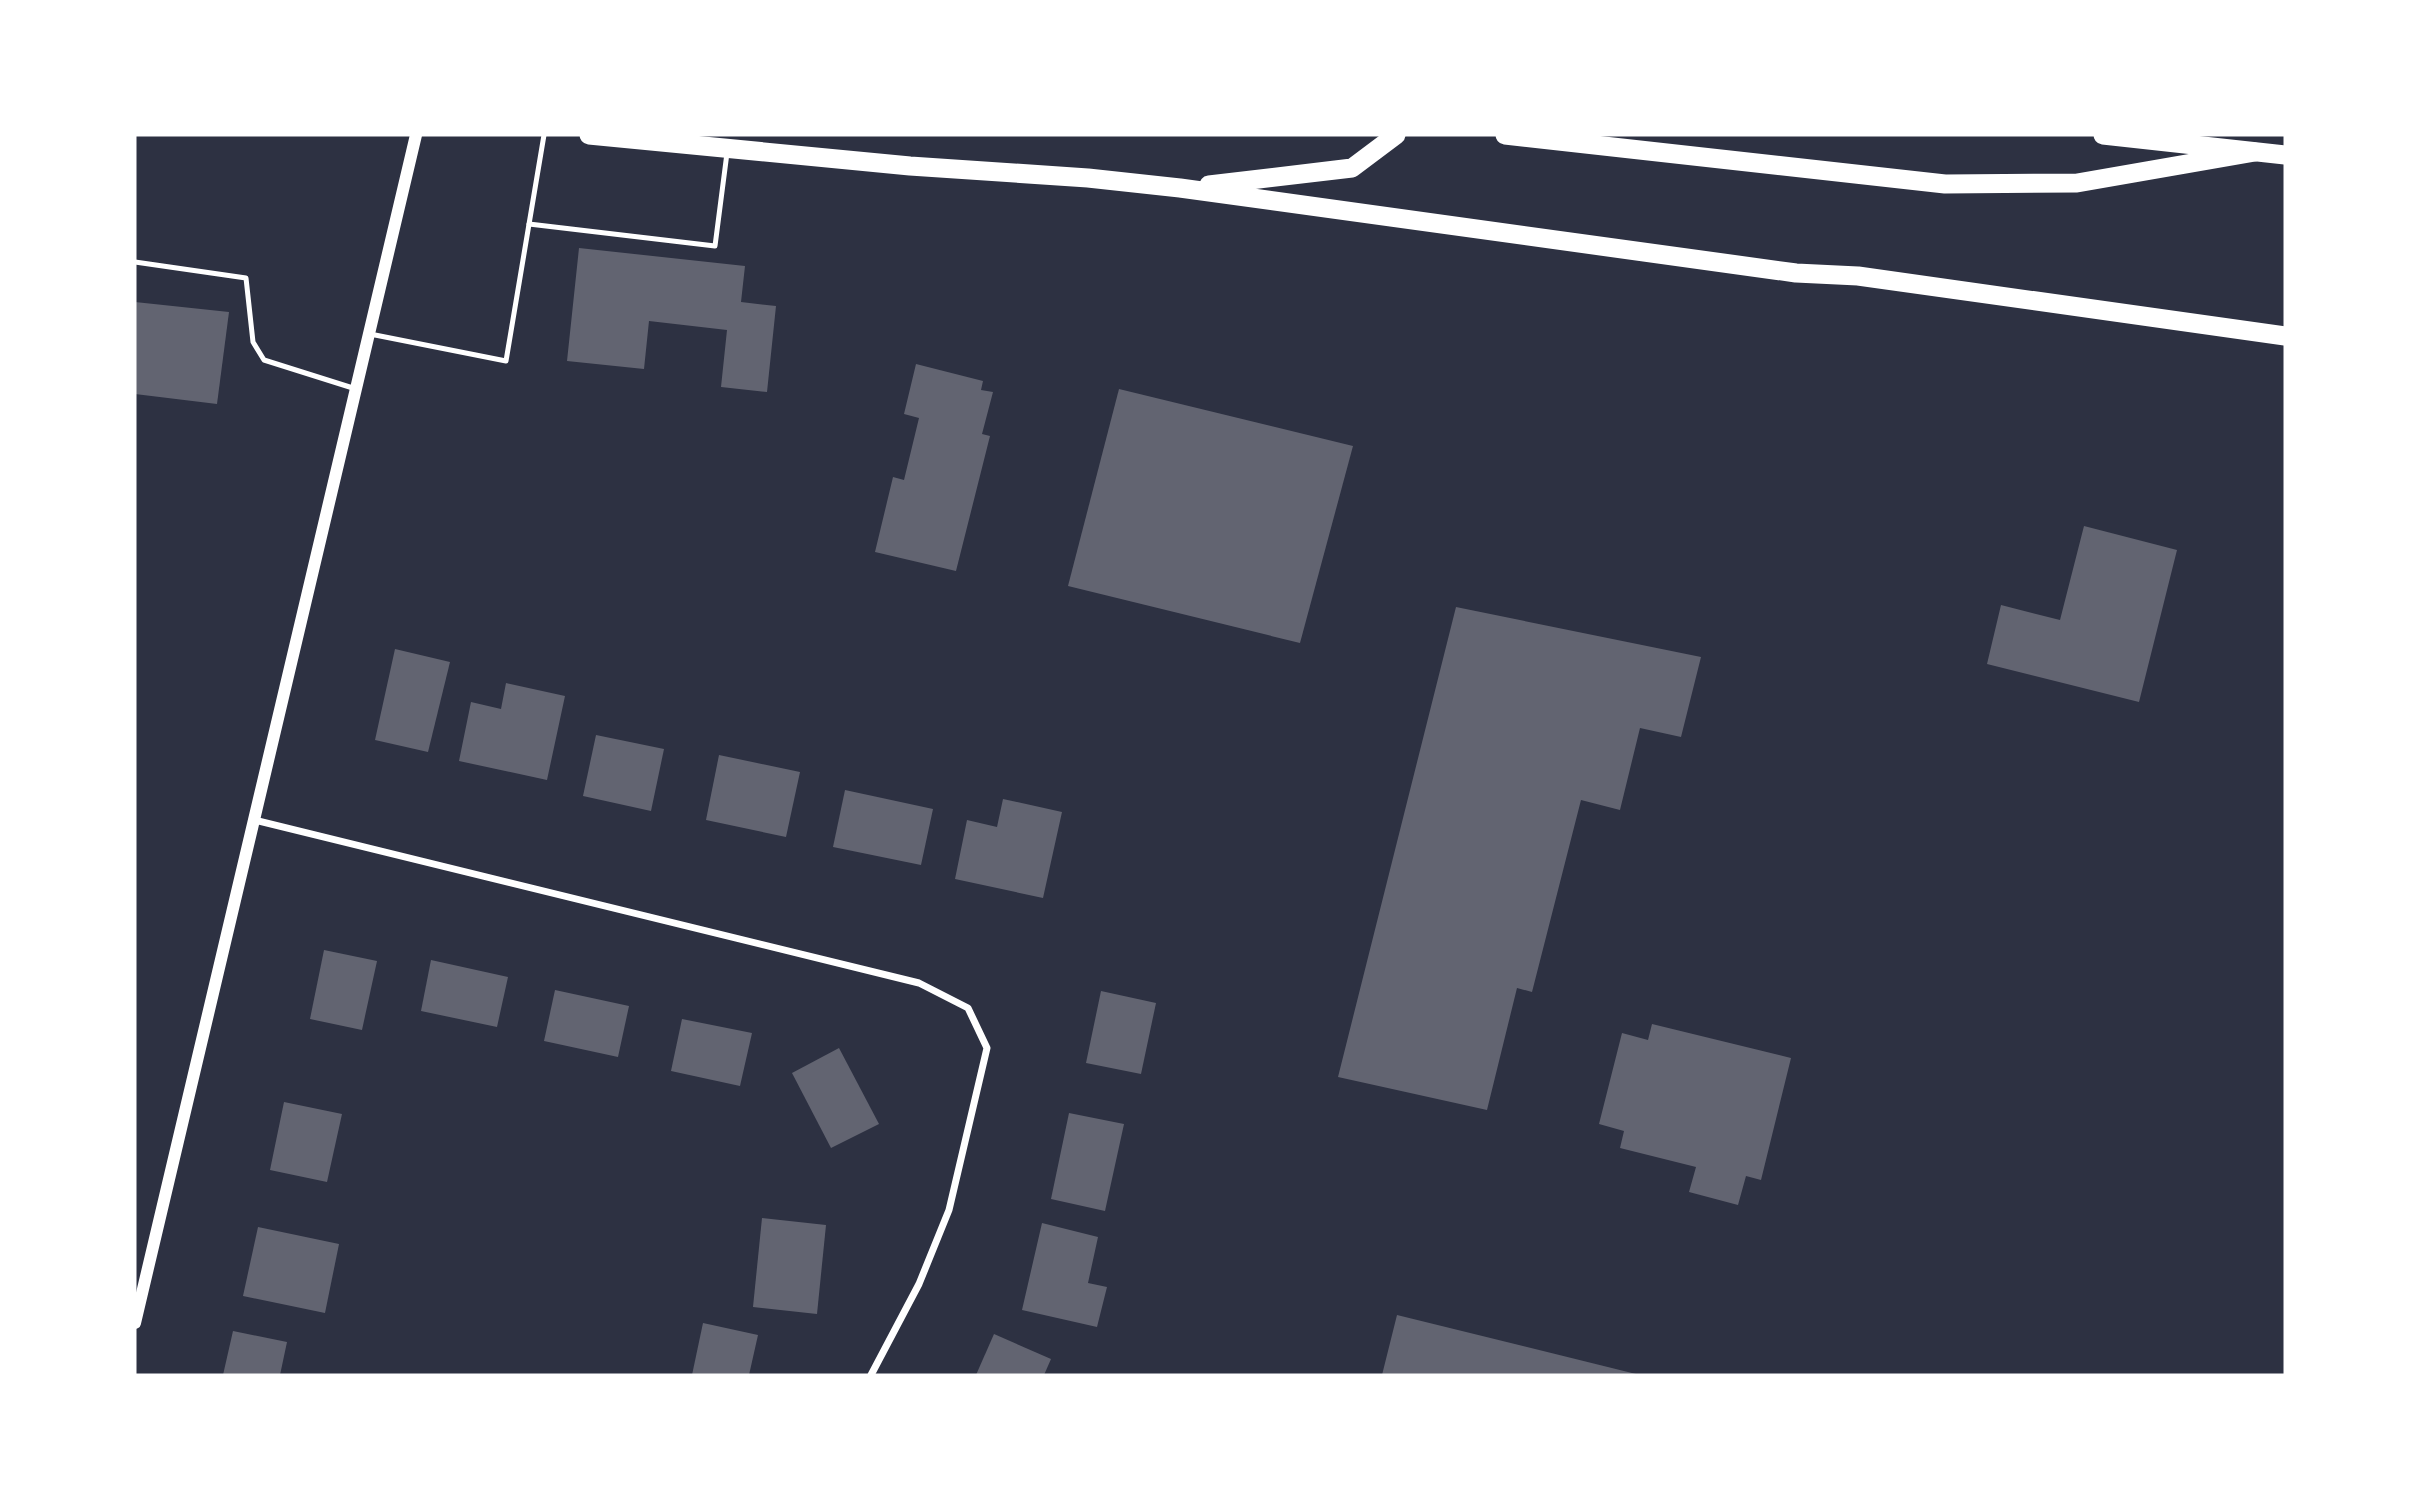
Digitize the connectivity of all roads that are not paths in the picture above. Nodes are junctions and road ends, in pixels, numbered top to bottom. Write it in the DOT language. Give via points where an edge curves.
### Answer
graph roads {
  1 [pos="416,135"];
  2 [pos="544,135"];
  3 [pos="589,135"];
  4 [pos="1396,135"];
  5 [pos="1505,135"];
  6 [pos="2103,135"];
  7 [pos="728,148"];
  8 [pos="2255,152"];
  9 [pos="2285,155"];
  10 [pos="1180,188"];
  11 [pos="529,224"];
  12 [pos="135,262"];
  13 [pos="368,334"];
  14 [pos="2285,337"];
  15 [pos="355,389"];
  16 [pos="254,820"];
  17 [pos="135,1323"];
  18 [pos="871,1375"];
  1 -- 13 [label="street"];
  2 -- 11 [label="lane"];
  3 -- 7 [label="highway"];
  4 -- 10 [label="highway" via="1352,168"];
  5 -- 8 [label="highway" via="1945,184 2077,183"];
  6 -- 8 [label="highway"];
  7 -- 10 [label="highway"];
  7 -- 11 [label="lane" via="715,246"];
  8 -- 9 [label="highway"];
  10 -- 14 [label="highway"];
  11 -- 13 [label="lane" via="506,361"];
  12 -- 15 [label="lane" via="246,278 253,342 264,360"];
  13 -- 15 [label="street"];
  15 -- 16 [label="street"];
  16 -- 17 [label="street"];
  16 -- 18 [label="street" via="919,983 968,1008 987,1048 949,1210 919,1284"];
}
